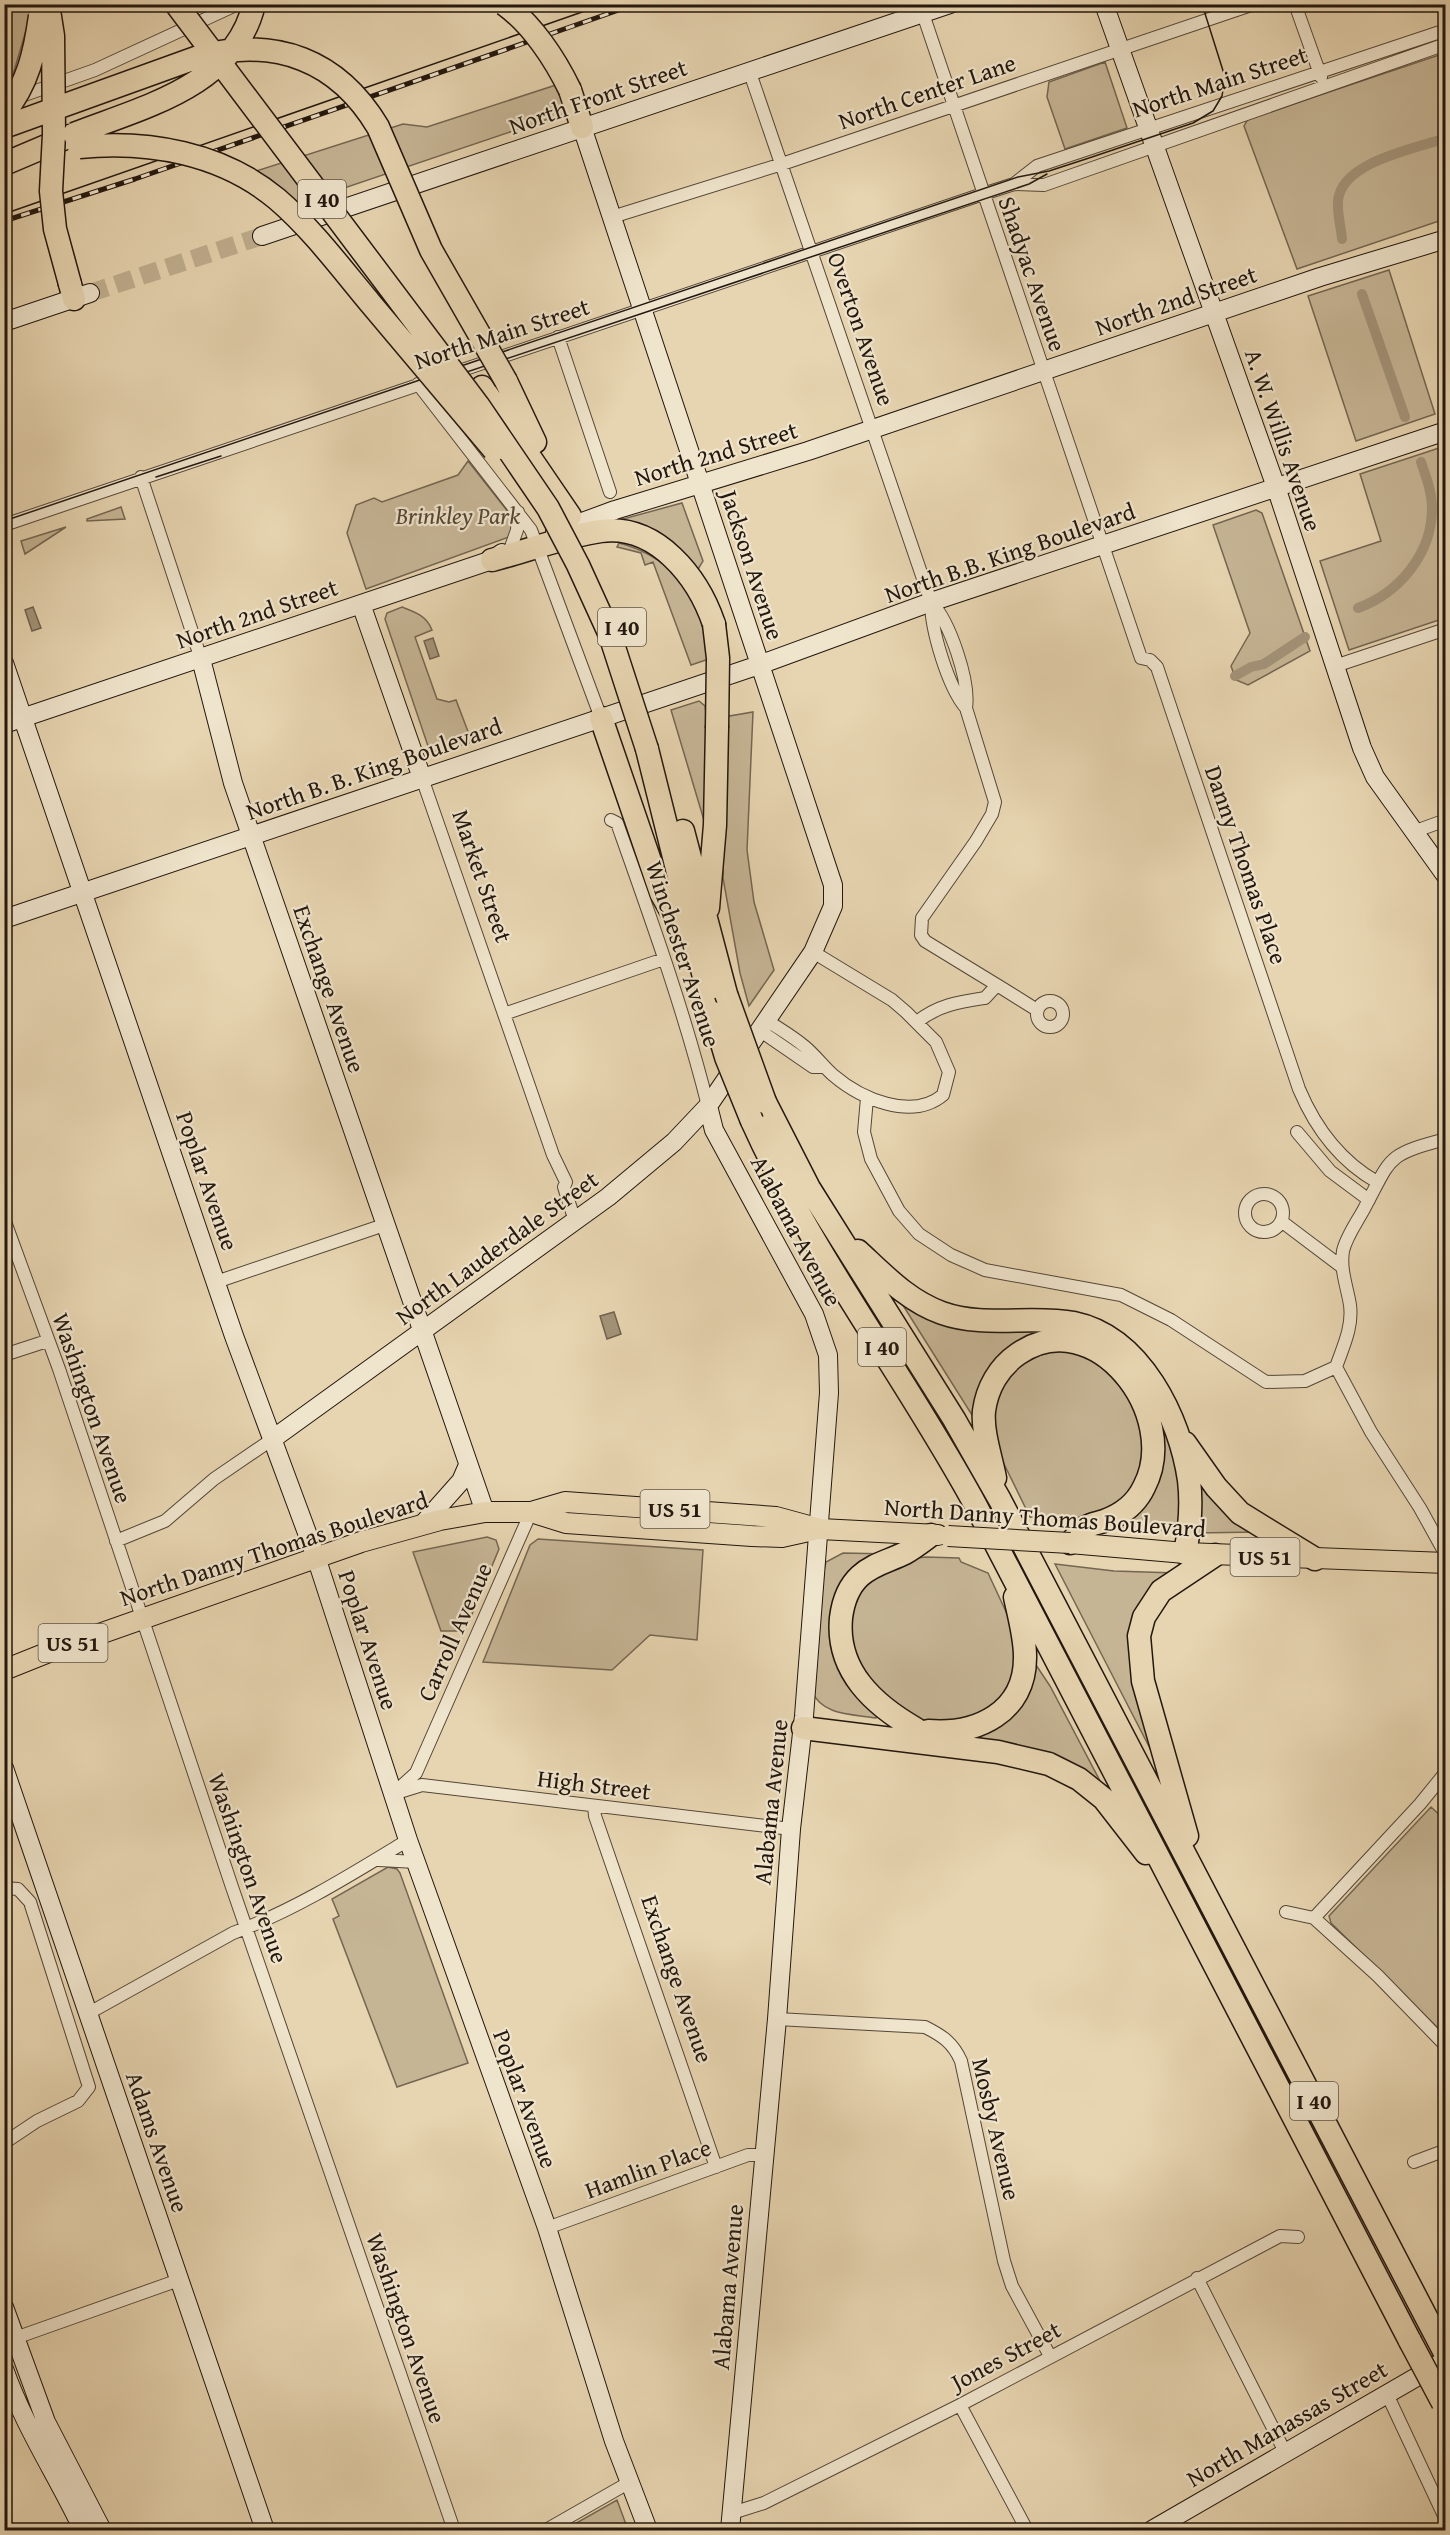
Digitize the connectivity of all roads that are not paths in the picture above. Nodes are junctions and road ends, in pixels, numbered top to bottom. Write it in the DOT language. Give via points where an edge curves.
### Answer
graph roads {
  1 [pos="46,4"];
  2 [pos="176,4"];
  3 [pos="194,4"];
  4 [pos="238,4"];
  5 [pos="254,4"];
  6 [pos="504,4"];
  7 [pos="950,4"];
  8 [pos="1254,4"];
  9 [pos="1295,4"];
  10 [pos="1103,6"];
  11 [pos="923,14"];
  12 [pos="1446,30"];
  13 [pos="1446,44"];
  14 [pos="1119,48"];
  15 [pos="749,70"];
  16 [pos="1319,71"];
  17 [pos="64,81"];
  18 [pos="1324,86"];
  19 [pos="4,89"];
  20 [pos="4,102"];
  21 [pos="951,105"];
  22 [pos="4,113"];
  23 [pos="4,127"];
  24 [pos="582,127"];
  25 [pos="1149,128"];
  26 [pos="1155,145"];
  27 [pos="8,163"];
  28 [pos="782,164"];
  29 [pos="1014,183"];
  30 [pos="982,194"];
  31 [pos="612,217"];
  32 [pos="262,236"];
  33 [pos="1446,239"];
  34 [pos="813,251"];
  35 [pos="78,292"];
  36 [pos="643,309"];
  37 [pos="1214,315"];
  38 [pos="4,322"];
  39 [pos="558,337"];
  40 [pos="1042,371"];
  41 [pos="418,384"];
  42 [pos="873,429"];
  43 [pos="1446,430"];
  44 [pos="141,477"];
  45 [pos="701,484"];
  46 [pos="1276,487"];
  47 [pos="610,492"];
  48 [pos="518,512"];
  49 [pos="4,525"];
  50 [pos="567,525"];
  51 [pos="537,543"];
  52 [pos="1104,546"];
  53 [pos="511,547"];
  54 [pos="492,560"];
  55 [pos="931,602"];
  56 [pos="361,604"];
  57 [pos="1446,629"];
  58 [pos="201,659"];
  59 [pos="4,663"];
  60 [pos="759,665"];
  61 [pos="1335,666"];
  62 [pos="24,717"];
  63 [pos="601,718"];
  64 [pos="4,724"];
  65 [pos="654,747"];
  66 [pos="422,778"];
  67 [pos="611,820"];
  68 [pos="1446,820"];
  69 [pos="1413,831"];
  70 [pos="251,835"];
  71 [pos="1446,876"];
  72 [pos="83,893"];
  73 [pos="831,915"];
  74 [pos="4,919"];
  75 [pos="707,927"];
  76 [pos="813,952"];
  77 [pos="664,959"];
  78 [pos="698,959"];
  79 [pos="996,986"];
  80 [pos="1037,1010"];
  81 [pos="504,1014"];
  82 [pos="917,1022"];
  83 [pos="762,1025"];
  84 [pos="867,1098"];
  85 [pos="708,1106"];
  86 [pos="1297,1132"];
  87 [pos="1446,1139"];
  88 [pos="1377,1182"];
  89 [pos="1369,1200"];
  90 [pos="4,1219"];
  91 [pos="575,1221"];
  92 [pos="1281,1221"];
  93 [pos="384,1225"];
  94 [pos="833,1227"];
  95 [pos="1342,1267"];
  96 [pos="216,1282"];
  97 [pos="421,1332"];
  98 [pos="47,1341"];
  99 [pos="4,1355"];
  100 [pos="1336,1367"];
  101 [pos="1178,1435"];
  102 [pos="274,1438"];
  103 [pos="468,1465"];
  104 [pos="1000,1500"];
  105 [pos="485,1512"];
  106 [pos="531,1512"];
  107 [pos="422,1525"];
  108 [pos="820,1529"];
  109 [pos="940,1535"];
  110 [pos="116,1541"];
  111 [pos="1070,1543"];
  112 [pos="1185,1553"];
  113 [pos="1215,1555"];
  114 [pos="1446,1555"];
  115 [pos="316,1557"];
  116 [pos="1315,1559"];
  117 [pos="1446,1563"];
  118 [pos="1011,1574"];
  119 [pos="143,1619"];
  120 [pos="4,1670"];
  121 [pos="804,1722"];
  122 [pos="916,1730"];
  123 [pos="4,1768"];
  124 [pos="1445,1774"];
  125 [pos="393,1794"];
  126 [pos="594,1806"];
  127 [pos="791,1829"];
  128 [pos="408,1840"];
  129 [pos="375,1860"];
  130 [pos="416,1862"];
  131 [pos="1167,1874"];
  132 [pos="1197,1875"];
  133 [pos="4,1888"];
  134 [pos="1286,1912"];
  135 [pos="1314,1918"];
  136 [pos="246,1928"];
  137 [pos="89,2013"];
  138 [pos="777,2019"];
  139 [pos="1446,2046"];
  140 [pos="4,2143"];
  141 [pos="1446,2150"];
  142 [pos="764,2155"];
  143 [pos="1414,2162"];
  144 [pos="716,2167"];
  145 [pos="547,2228"];
  146 [pos="1298,2237"];
  147 [pos="1197,2278"];
  148 [pos="179,2280"];
  149 [pos="4,2307"];
  150 [pos="10,2340"];
  151 [pos="1446,2355"];
  152 [pos="1050,2356"];
  153 [pos="1446,2360"];
  154 [pos="4,2369"];
  155 [pos="1387,2394"];
  156 [pos="960,2404"];
  157 [pos="1444,2406"];
  158 [pos="1285,2452"];
  159 [pos="630,2482"];
  160 [pos="1446,2520"];
  161 [pos="731,2522"];
  162 [pos="83,2530"];
  163 [pos="102,2530"];
  164 [pos="265,2530"];
  165 [pos="454,2530"];
  166 [pos="546,2530"];
  167 [pos="648,2530"];
  168 [pos="1027,2530"];
  169 [pos="1152,2530"];
  1 -- 22 [label="highway, bridge" via="29,70"];
  1 -- 35 [label="highway, bridge" via="53,36 51,191 55,229"];
  2 -- 50 [label="highway, I 40, bridge"];
  3 -- 50 [label="highway, I 40" via="482,387"];
  4 -- 17 [label="street" via="124,58"];
  5 -- 27 [label="highway, bridge" via="238,45 208,75 158,101"];
  6 -- 24 [label="highway, bridge" via="540,42 570,90"];
  7 -- 11 [label="street, North Front Street"];
  8 -- 14 [label="street, North Center Lane"];
  9 -- 16 [label="street"];
  10 -- 14 [label="street, A. W. Willis Avenue"];
  11 -- 15 [label="street, North Front Street"];
  11 -- 21 [label="street, Shadyac Avenue"];
  12 -- 16 [label="street, North Main Street"];
  13 -- 18 [label="street, North Main Street"];
  14 -- 21 [label="street, North Center Lane"];
  14 -- 25 [label="street, A. W. Willis Avenue"];
  15 -- 24 [label="street, North Front Street"];
  15 -- 28 [label="street, Overton Avenue"];
  16 -- 18 [label="street"];
  16 -- 25 [label="street, North Main Street"];
  17 -- 19 [label="street"];
  17 -- 20 [label="street"];
  18 -- 26 [label="street, North Main Street"];
  21 -- 28 [label="street, North Center Lane"];
  21 -- 30 [label="street, Shadyac Avenue"];
  23 -- 50 [label="highway, bridge" via="226,50 254,49 296,56 333,76 357,97 378,127 431,250 506,381"];
  24 -- 31 [label="street, Jackson Avenue"];
  24 -- 32 [label="street, North Front Street"];
  25 -- 26 [label="street, A. W. Willis Avenue"];
  25 -- 29 [label="street, North Main Street" via="1037,166"];
  26 -- 29 [label="street, North Main Street" via="1044,184"];
  26 -- 37 [label="street, A. W. Willis Avenue"];
  27 -- 50 [label="highway, bridge" via="79,147 127,145 189,155 258,185 310,232"];
  28 -- 31 [label="street, North Center Lane"];
  28 -- 34 [label="street, Overton Avenue"];
  29 -- 30 [label="street, North Main Street"];
  30 -- 34 [label="street, North Main Street"];
  30 -- 40 [label="street, Shadyac Avenue"];
  31 -- 36 [label="street, Jackson Avenue"];
  33 -- 37 [label="street, North 2nd Street" via="1311,280"];
  34 -- 36 [label="street, North Main Street"];
  34 -- 42 [label="street, Overton Avenue"];
  35 -- 38 [label="street"];
  36 -- 39 [label="street, North Main Street"];
  36 -- 45 [label="street, Jackson Avenue"];
  37 -- 40 [label="street, North 2nd Street"];
  37 -- 46 [label="street, A. W. Willis Avenue"];
  39 -- 41 [label="street, North Main Street"];
  39 -- 47 [label="street"];
  40 -- 42 [label="street, North 2nd Street"];
  40 -- 52 [label="street, Shadyac Avenue"];
  41 -- 44 [label="street, North Main Street"];
  41 -- 48 [label="street"];
  42 -- 45 [label="street, North 2nd Street"];
  42 -- 55 [label="street, Overton Avenue"];
  43 -- 46 [label="street, North B.B. King Boulevard"];
  44 -- 49 [label="street, North Main Street"];
  44 -- 58 [label="street, Exchange Avenue"];
  45 -- 51 [label="street, North 2nd Street" via="615,510"];
  45 -- 60 [label="street, Jackson Avenue"];
  46 -- 52 [label="street, North B.B. King Boulevard"];
  46 -- 61 [label="street, A. W. Willis Avenue"];
  48 -- 51 [label="street"];
  48 -- 53 [label="street"];
  50 -- 65 [label="highway, I 40" via="618,617 641,679"];
  51 -- 53 [label="street, North 2nd Street"];
  51 -- 54 [label="highway"];
  51 -- 63 [label="street"];
  51 -- 75 [label="highway, bridge" via="602,531 629,534 665,552 687,571 702,594 714,624 718,658 715,825"];
  52 -- 55 [label="street, North B.B. King Boulevard"];
  52 -- 88 [label="street, Danny Thomas Place" via="1141,658 1156,667 1304,1102 1341,1154"];
  53 -- 54 [label="street, North 2nd Street"];
  54 -- 56 [label="street, North 2nd Street"];
  55 -- 60 [label="street, North B.B. King Boulevard"];
  55 -- 79 [label="street, Overton Avenue" via="942,614 969,692 966,708 995,802 981,832 922,918 921,935"];
  56 -- 58 [label="street, North 2nd Street"];
  56 -- 66 [label="street, Market Street"];
  57 -- 61 [label="street"];
  58 -- 62 [label="street, North 2nd Street"];
  58 -- 70 [label="street, Exchange Avenue" via="233,783"];
  59 -- 62 [label="street, Poplar Avenue"];
  60 -- 63 [label="street, North B. B. King Boulevard"];
  60 -- 73 [label="street, Jackson Avenue" via="833,885"];
  61 -- 69 [label="street, A. W. Willis Avenue" via="1372,770"];
  62 -- 64 [label="street, North 2nd Street"];
  62 -- 72 [label="street, Poplar Avenue"];
  63 -- 66 [label="street, North B. B. King Boulevard"];
  63 -- 78 [label="highway" via="661,893"];
  65 -- 75 [label="highway, I 40"];
  65 -- 78 [label="highway, I 40"];
  66 -- 70 [label="street, North B. B. King Boulevard"];
  66 -- 81 [label="street, Market Street"];
  67 -- 77 [label="street, Winchester Avenue" via="617,823"];
  68 -- 69 [label="street"];
  69 -- 71 [label="street, A. W. Willis Avenue"];
  70 -- 72 [label="street, North B. B. King Boulevard"];
  70 -- 93 [label="street, Exchange Avenue"];
  72 -- 74 [label="street, North B. B. King Boulevard"];
  72 -- 96 [label="street, Poplar Avenue"];
  73 -- 76 [label="street, North Lauderdale Street"];
  75 -- 94 [label="highway, I 40, bridge" via="726,994 765,1102"];
  76 -- 82 [label="street" via="892,1000"];
  76 -- 83 [label="street, North Lauderdale Street"];
  77 -- 81 [label="street"];
  77 -- 85 [label="street, Winchester Avenue"];
  78 -- 118 [label="highway, I 40, bridge" via="712,1013 752,1121 800,1216 930,1425"];
  79 -- 80 [label="street"];
  79 -- 82 [label="street" via="986,998 933,1010"];
  81 -- 91 [label="street, Market Street" via="556,1165 566,1182 564,1187"];
  82 -- 84 [label="street" via="936,1042 949,1072 943,1095 926,1106 896,1105"];
  83 -- 84 [label="street" via="813,1067 825,1067"];
  83 -- 85 [label="street, North Lauderdale Street"];
  84 -- 100 [label="street" via="864,1132 876,1168 899,1211 919,1234 951,1255 985,1270 1121,1295 1171,1320 1266,1382 1305,1381"];
  85 -- 91 [label="street, North Lauderdale Street" via="648,1165"];
  85 -- 108 [label="street, Alabama Avenue" via="714,1130 823,1336 829,1393"];
  86 -- 89 [label="street" via="1330,1171"];
  87 -- 88 [label="street" via="1393,1158"];
  88 -- 89 [label="street"];
  89 -- 95 [label="street" via="1343,1249"];
  90 -- 98 [label="street, Washington Avenue"];
  91 -- 97 [label="street, North Lauderdale Street"];
  92 -- 95 [label="street"];
  93 -- 96 [label="street"];
  93 -- 97 [label="street, Exchange Avenue"];
  94 -- 101 [label="highway" via="898,1288 941,1313 979,1320 1073,1323 1105,1334 1137,1362"];
  94 -- 104 [label="highway, I 40" via="954,1419"];
  95 -- 100 [label="street" via="1350,1325"];
  96 -- 102 [label="street, Poplar Avenue"];
  97 -- 102 [label="street, North Lauderdale Street"];
  97 -- 103 [label="street, Exchange Avenue"];
  98 -- 99 [label="street"];
  98 -- 110 [label="street, Washington Avenue"];
  100 -- 114 [label="street"];
  101 -- 112 [label="highway" via="1190,1495"];
  101 -- 116 [label="highway" via="1240,1513"];
  102 -- 110 [label="street, North Lauderdale Street" via="214,1479 165,1521"];
  102 -- 115 [label="street, Poplar Avenue"];
  103 -- 105 [label="street, Exchange Avenue"];
  103 -- 107 [label="street" via="461,1481"];
  104 -- 111 [label="highway" via="984,1425 986,1400 997,1375 1023,1350 1047,1341 1081,1343 1104,1354 1123,1372 1144,1408 1152,1435 1152,1467 1132,1503 1112,1518 1088,1526"];
  104 -- 132 [label="highway, I 40"];
  105 -- 106 [label="main road, North Danny Thomas Boulevard / US 51"];
  105 -- 107 [label="main road, North Danny Thomas Boulevard / US 51"];
  106 -- 108 [label="main road, North Danny Thomas Boulevard / US 51" via="566,1523 752,1536 782,1537"];
  106 -- 125 [label="street, Carroll Avenue" via="416,1773"];
  107 -- 115 [label="main road, North Danny Thomas Boulevard / US 51"];
  108 -- 109 [label="main road, North Danny Thomas Boulevard / US 51"];
  108 -- 121 [label="street, Alabama Avenue"];
  109 -- 111 [label="main road, North Danny Thomas Boulevard / US 51, bridge"];
  109 -- 122 [label="highway" via="873,1566 857,1579 844,1604 841,1623 847,1664 859,1683 883,1708"];
  110 -- 119 [label="street, Washington Avenue"];
  111 -- 112 [label="main road, North Danny Thomas Boulevard / US 51"];
  112 -- 113 [label="main road, North Danny Thomas Boulevard / US 51"];
  113 -- 116 [label="main road, North Danny Thomas Boulevard / US 51"];
  113 -- 132 [label="highway" via="1168,1585 1154,1599 1144,1617 1138,1647 1143,1681"];
  115 -- 119 [label="main road, North Danny Thomas Boulevard / US 51"];
  115 -- 125 [label="street, Poplar Avenue"];
  116 -- 117 [label="main road, North Danny Thomas Boulevard / US 51"];
  118 -- 122 [label="highway" via="1025,1656 1015,1694 994,1718 975,1728 952,1732"];
  118 -- 131 [label="highway, I 40"];
  119 -- 120 [label="main road, North Danny Thomas Boulevard / US 51"];
  119 -- 136 [label="street, Washington Avenue"];
  121 -- 122 [label="highway"];
  121 -- 127 [label="street, Alabama Avenue"];
  121 -- 131 [label="highway" via="998,1752 1049,1764 1079,1779 1104,1799 1134,1841"];
  123 -- 137 [label="street, Adams Avenue"];
  124 -- 135 [label="street"];
  125 -- 126 [label="street, High Street" via="422,1785"];
  125 -- 128 [label="street, Poplar Avenue"];
  126 -- 127 [label="street, High Street"];
  126 -- 144 [label="street, Exchange Avenue"];
  127 -- 138 [label="street, Alabama Avenue"];
  128 -- 129 [label="street"];
  128 -- 130 [label="street, Poplar Avenue"];
  129 -- 130 [label="street"];
  129 -- 136 [label="street"];
  130 -- 145 [label="street, Poplar Avenue"];
  131 -- 157 [label="highway, I 40, bridge"];
  132 -- 151 [label="highway, I 40"];
  133 -- 140 [label="street" via="18,1889 30,1902 89,2087 78,2101"];
  134 -- 135 [label="street"];
  135 -- 139 [label="street"];
  136 -- 137 [label="street"];
  136 -- 165 [label="street, Washington Avenue"];
  137 -- 148 [label="street, Adams Avenue"];
  138 -- 142 [label="street, Alabama Avenue"];
  138 -- 152 [label="street, Mosby Avenue" via="925,2027 955,2047 1004,2261 1012,2286"];
  141 -- 143 [label="street"];
  142 -- 144 [label="street, Hamlin Place" via="748,2155"];
  142 -- 161 [label="street, Alabama Avenue"];
  144 -- 145 [label="street, Hamlin Place"];
  145 -- 159 [label="street, Poplar Avenue"];
  146 -- 147 [label="street, Jones Street" via="1280,2236"];
  147 -- 152 [label="street, Jones Street"];
  147 -- 158 [label="street"];
  148 -- 150 [label="street"];
  148 -- 164 [label="street, Adams Avenue"];
  149 -- 150 [label="street"];
  150 -- 163 [label="street" via="46,2422"];
  152 -- 156 [label="street, Jones Street"];
  153 -- 155 [label="street, North Manassas Street"];
  154 -- 162 [label="street" via="28,2429"];
  155 -- 158 [label="street, North Manassas Street"];
  155 -- 160 [label="street"];
  156 -- 161 [label="street, Jones Street"];
  156 -- 168 [label="street"];
  158 -- 169 [label="street, North Manassas Street"];
  159 -- 166 [label="street"];
  159 -- 167 [label="street, Poplar Avenue"];
}
